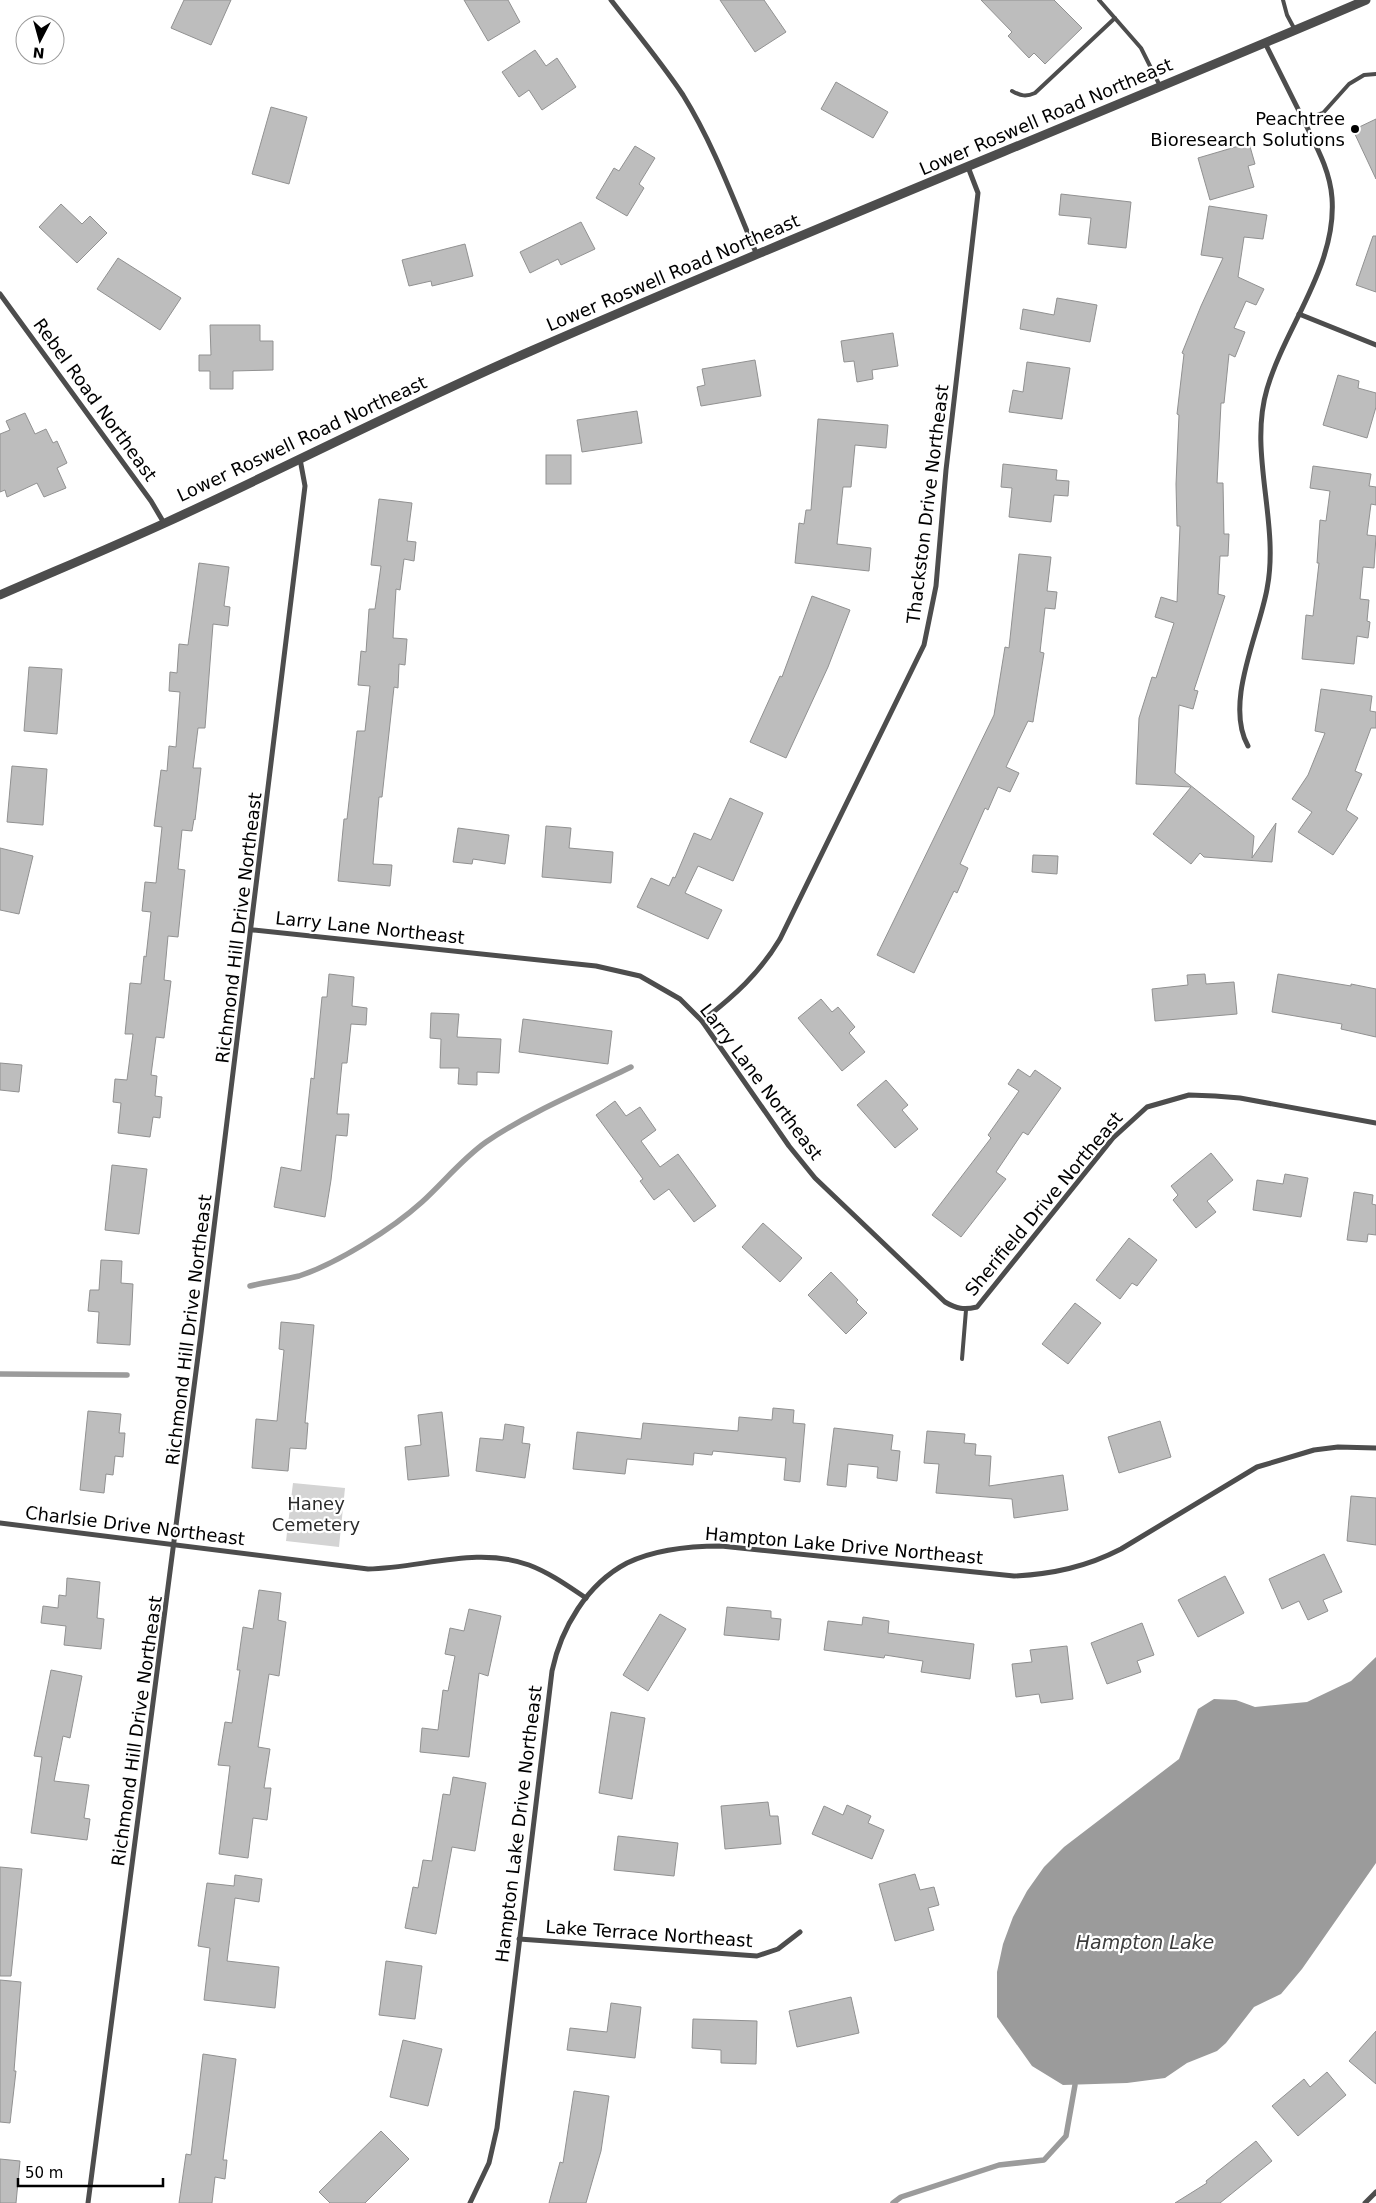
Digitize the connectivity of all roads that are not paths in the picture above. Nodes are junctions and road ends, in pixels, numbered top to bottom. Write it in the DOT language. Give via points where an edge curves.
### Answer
graph roads {
  1 [pos="611,0"];
  2 [pos="1099,0"];
  3 [pos="1283,0"];
  4 [pos="1366,0"];
  5 [pos="1115,18"];
  6 [pos="1295,30"];
  7 [pos="1265,43"];
  8 [pos="1376,74"];
  9 [pos="1161,88"];
  10 [pos="1012,91"];
  11 [pos="1303,120"];
  12 [pos="968,167"];
  13 [pos="757,255"];
  14 [pos="0,294"];
  15 [pos="1300,314"];
  16 [pos="1376,346"];
  17 [pos="300,459"];
  18 [pos="164,523"];
  19 [pos="0,595"];
  20 [pos="1248,746"];
  21 [pos="253,930"];
  22 [pos="702,1021"];
  23 [pos="1376,1123"];
  24 [pos="966,1310"];
  25 [pos="962,1359"];
  26 [pos="1376,1448"];
  27 [pos="0,1523"];
  28 [pos="176,1546"];
  29 [pos="586,1598"];
  30 [pos="800,1932"];
  31 [pos="519,1939"];
  32 [pos="1376,2192"];
  33 [pos="88,2203"];
  34 [pos="470,2203"];
  35 [pos="1365,2203"];
  1 -- 13 [label="street" via="659,62 696,118 714,152"];
  2 -- 5 [label="lane"];
  3 -- 6 [label="lane"];
  4 -- 6 [label="street, Lower Roswell Road Northeast"];
  5 -- 9 [label="lane" via="1141,48"];
  5 -- 10 [label="lane" via="1035,93 1020,96"];
  6 -- 7 [label="street, Lower Roswell Road Northeast"];
  7 -- 9 [label="street, Lower Roswell Road Northeast"];
  7 -- 11 [label="street"];
  8 -- 11 [label="lane" via="1349,84 1322,113"];
  9 -- 12 [label="street, Lower Roswell Road Northeast"];
  11 -- 15 [label="street" via="1326,167 1332,197 1332,219 1328,243"];
  12 -- 13 [label="street, Lower Roswell Road Northeast"];
  12 -- 22 [label="street, Thackston Drive Northeast" via="978,193 936,586 924,645 780,939 746,985"];
  13 -- 17 [label="street, Lower Roswell Road Northeast" via="496,367"];
  14 -- 18 [label="street, Rebel Road Northeast"];
  15 -- 16 [label="street"];
  15 -- 20 [label="street" via="1267,390 1262,420 1270,562 1267,588 1239,697 1239,722"];
  17 -- 18 [label="street, Lower Roswell Road Northeast"];
  17 -- 21 [label="street, Richmond Hill Drive Northeast" via="305,486"];
  18 -- 19 [label="street, Lower Roswell Road Northeast"];
  21 -- 22 [label="street, Larry Lane Northeast" via="619,970 655,983 680,999"];
  21 -- 28 [label="street, Richmond Hill Drive Northeast"];
  22 -- 24 [label="street, Larry Lane Northeast" via="815,1178 945,1302"];
  23 -- 24 [label="street, Sherifield Drive Northeast" via="1215,1096 1189,1096 1147,1107 1114,1138 978,1307"];
  24 -- 25 [label="lane"];
  26 -- 29 [label="street, Hampton Lake Drive Northeast" via="1314,1450 1257,1467 1105,1557 1074,1569 1044,1575 1014,1576 722,1546 690,1546 627,1563"];
  27 -- 28 [label="street, Charlsie Drive Northeast"];
  28 -- 29 [label="street, Charlsie Drive Northeast" via="368,1569 394,1569 483,1557 508,1559 550,1574"];
  28 -- 33 [label="street, Richmond Hill Drive Northeast"];
  29 -- 31 [label="street, Hampton Lake Drive Northeast" via="557,1647 552,1671"];
  30 -- 31 [label="street, Lake Terrace Northeast" via="778,1949 757,1956"];
  31 -- 34 [label="street, Hampton Lake Drive Northeast" via="497,2128 489,2163"];
  32 -- 35 [label="street"];
}
